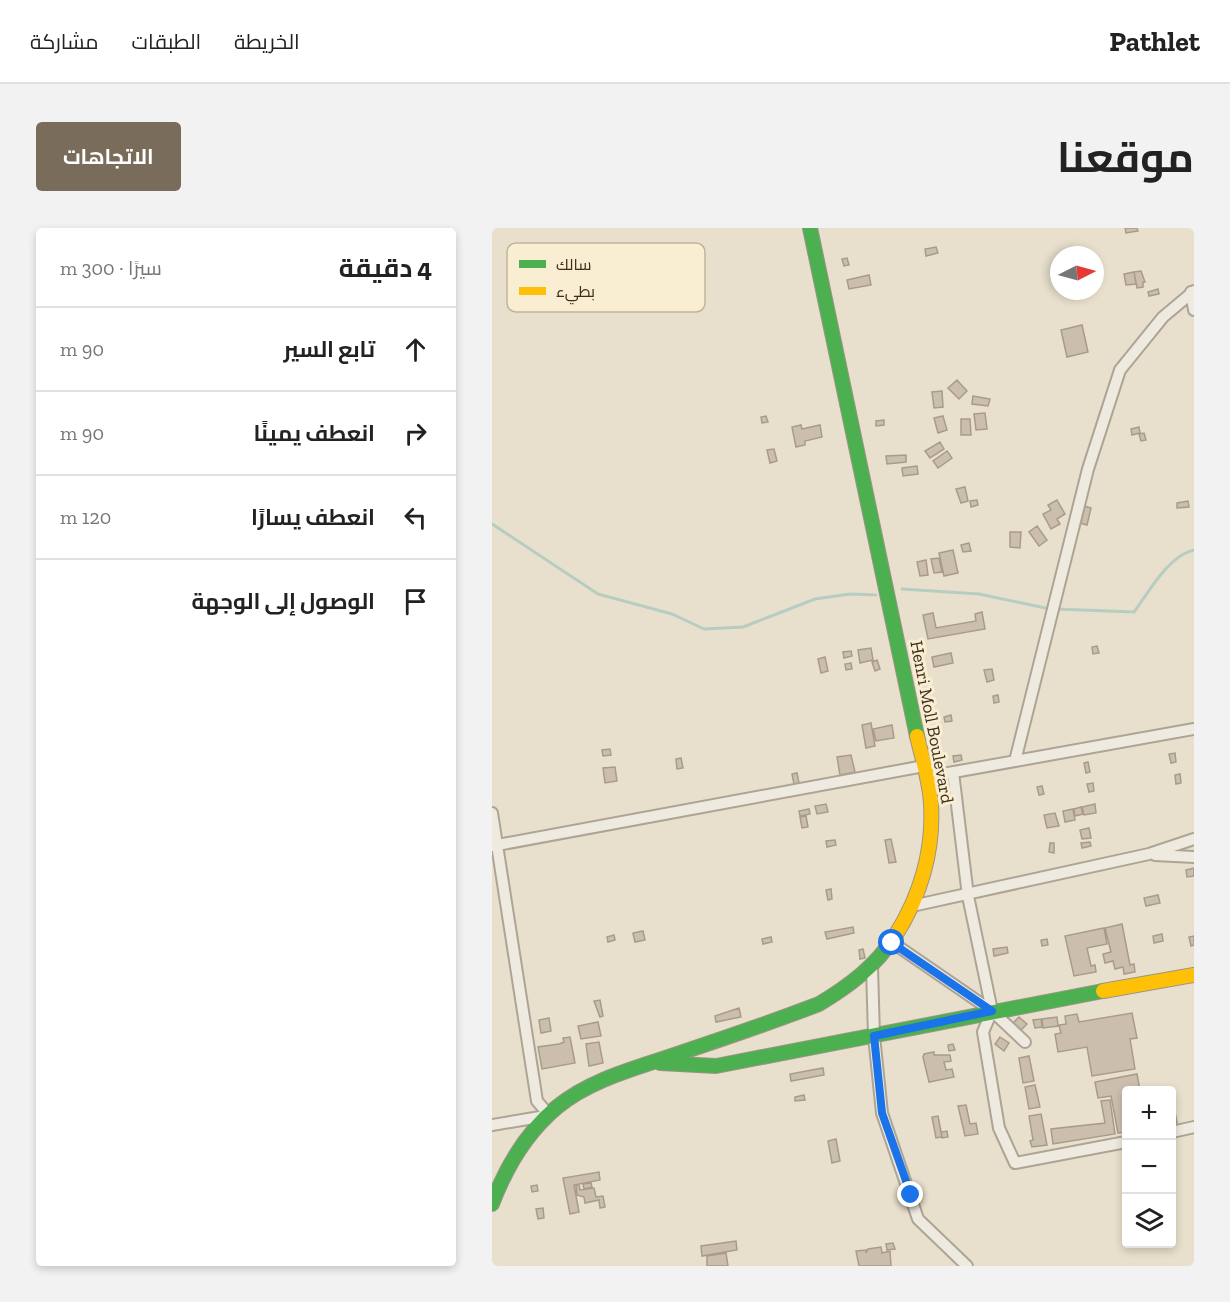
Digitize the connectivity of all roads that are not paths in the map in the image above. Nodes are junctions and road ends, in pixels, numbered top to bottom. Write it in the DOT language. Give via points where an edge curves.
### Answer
graph roads {
  1 [pos="810,228"];
  2 [pos="1193,292"];
  3 [pos="1194,310"];
  4 [pos="1194,729"];
  5 [pos="1015,761"];
  6 [pos="925,772"];
  7 [pos="953,772"];
  8 [pos="492,813"];
  9 [pos="1194,839"];
  10 [pos="494,844"];
  11 [pos="1149,854"];
  12 [pos="1194,857"];
  13 [pos="968,896"];
  14 [pos="912,906"];
  15 [pos="892,943"];
  16 [pos="872,967"];
  17 [pos="1194,975"];
  18 [pos="992,1011"];
  19 [pos="874,1036"];
  20 [pos="1025,1042"];
  21 [pos="651,1063"];
  22 [pos="549,1115"];
  23 [pos="492,1125"];
  24 [pos="1194,1127"];
  25 [pos="1176,1131"];
  26 [pos="1122,1143"];
  27 [pos="492,1204"];
  28 [pos="967,1266"];
  1 -- 6 [label="main road, Henri Moll Boulevard"];
  2 -- 3 [label="street"];
  2 -- 5 [label="street" via="1163,317 1120,370 1082,489"];
  4 -- 5 [label="street"];
  5 -- 7 [label="street"];
  6 -- 7 [label="street"];
  6 -- 10 [label="street"];
  6 -- 14 [label="main road, Henri Moll Boulevard" via="932,840"];
  7 -- 13 [label="street"];
  8 -- 10 [label="street"];
  9 -- 11 [label="street"];
  10 -- 22 [label="street" via="537,1101"];
  11 -- 12 [label="street"];
  11 -- 13 [label="street"];
  13 -- 14 [label="street"];
  13 -- 18 [label="street"];
  14 -- 15 [label="main road, Henri Moll Boulevard"];
  15 -- 16 [label="main road, Henri Moll Boulevard"];
  15 -- 18 [label="street"];
  16 -- 19 [label="street"];
  16 -- 21 [label="main road, Henri Moll Boulevard" via="819,1004"];
  17 -- 18 [label="main road"];
  18 -- 19 [label="main road"];
  18 -- 20 [label="street"];
  18 -- 26 [label="street" via="983,1032 999,1128 1015,1163"];
  19 -- 21 [label="main road" via="716,1066"];
  19 -- 28 [label="street" via="882,1113 918,1219"];
  21 -- 22 [label="main road, Henri Moll Boulevard" via="573,1097"];
  22 -- 23 [label="street"];
  22 -- 27 [label="main road, Henri Moll Boulevard" via="515,1157"];
  24 -- 25 [label="street"];
}
